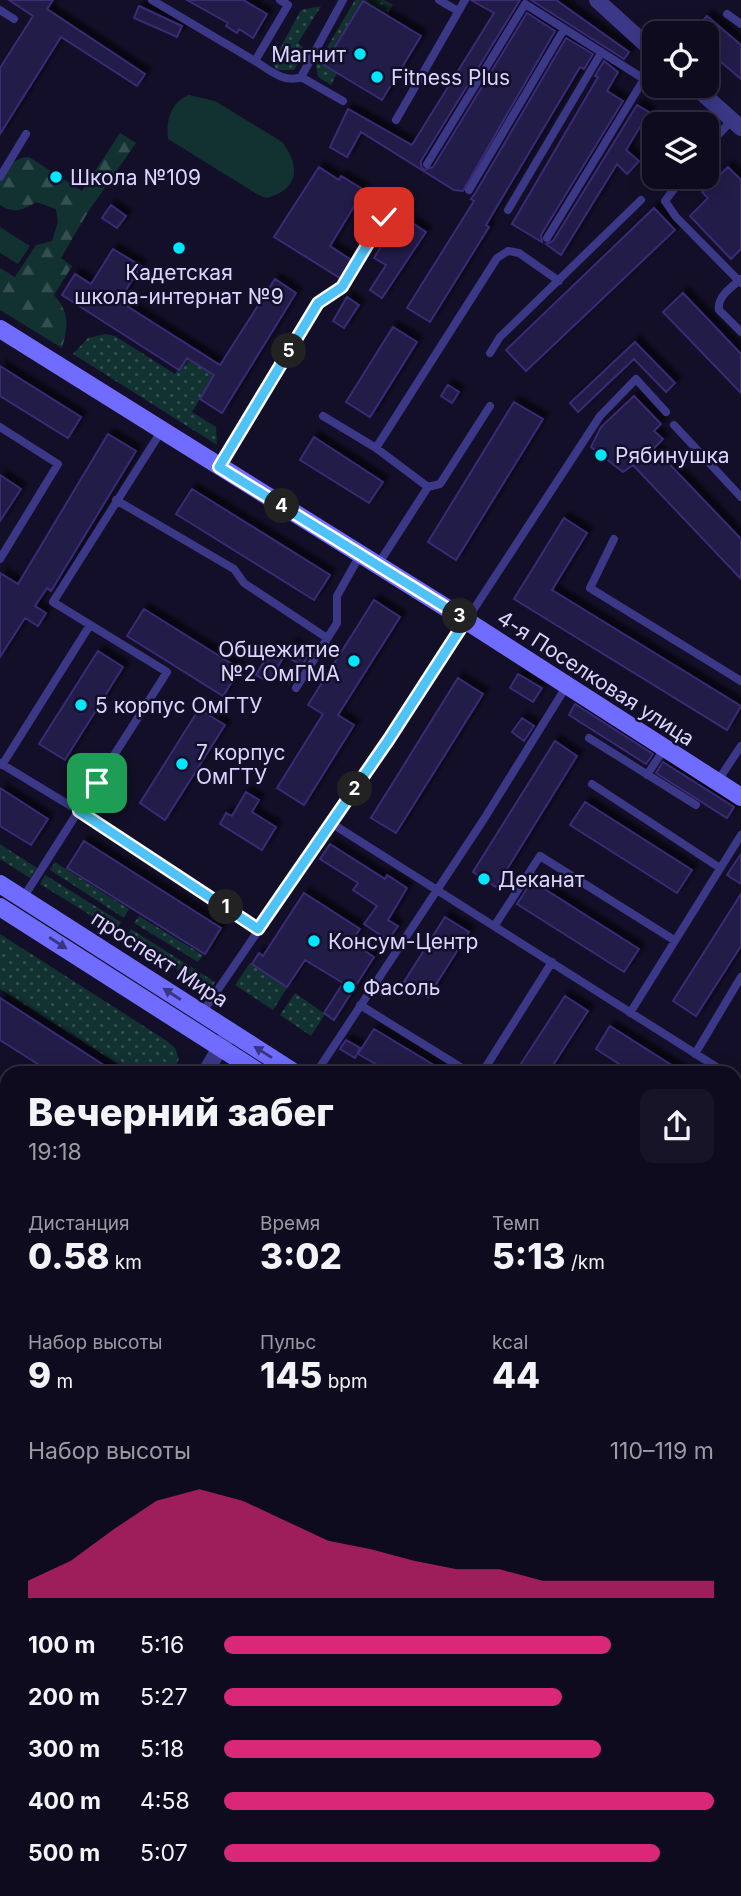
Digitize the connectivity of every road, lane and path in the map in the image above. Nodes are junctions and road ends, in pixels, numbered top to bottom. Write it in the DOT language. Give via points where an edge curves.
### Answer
graph roads {
  1 [pos="152,0"];
  2 [pos="280,0"];
  3 [pos="343,0"];
  4 [pos="439,0"];
  5 [pos="465,0"];
  6 [pos="597,0"];
  7 [pos="0,10"];
  8 [pos="458,11"];
  9 [pos="727,14"];
  10 [pos="14,19"];
  11 [pos="741,24"];
  12 [pos="564,29"];
  13 [pos="642,41"];
  14 [pos="601,53"];
  15 [pos="255,61"];
  16 [pos="301,77"];
  17 [pos="642,78"];
  18 [pos="642,82"];
  19 [pos="708,98"];
  20 [pos="343,101"];
  21 [pos="396,120"];
  22 [pos="737,124"];
  23 [pos="26,134"];
  24 [pos="719,138"];
  25 [pos="427,164"];
  26 [pos="0,177"];
  27 [pos="674,189"];
  28 [pos="469,190"];
  29 [pos="641,200"];
  30 [pos="508,210"];
  31 [pos="384,217"];
  32 [pos="547,238"];
  33 [pos="559,281"];
  34 [pos="740,281"];
  35 [pos="0,329"];
  36 [pos="741,332"];
  37 [pos="490,353"];
  38 [pos="490,406"];
  39 [pos="666,412"];
  40 [pos="323,416"];
  41 [pos="674,425"];
  42 [pos="0,427"];
  43 [pos="162,430"];
  44 [pos="376,448"];
  45 [pos="219,467"];
  46 [pos="428,487"];
  47 [pos="741,497"];
  48 [pos="116,500"];
  49 [pos="614,539"];
  50 [pos="360,555"];
  51 [pos="0,559"];
  52 [pos="377,566"];
  53 [pos="466,620"];
  54 [pos="90,625"];
  55 [pos="327,638"];
  56 [pos="741,681"];
  57 [pos="566,687"];
  58 [pos="296,688"];
  59 [pos="589,738"];
  60 [pos="741,746"];
  61 [pos="664,749"];
  62 [pos="1,764"];
  63 [pos="647,775"];
  64 [pos="717,782"];
  65 [pos="592,784"];
  66 [pos="741,797"];
  67 [pos="696,805"];
  68 [pos="79,811"];
  69 [pos="331,823"];
  70 [pos="741,835"];
  71 [pos="720,868"];
  72 [pos="0,884"];
  73 [pos="437,891"];
  74 [pos="23,898"];
  75 [pos="0,907"];
  76 [pos="495,925"];
  77 [pos="258,929"];
  78 [pos="674,940"];
  79 [pos="552,962"];
  80 [pos="739,983"];
  81 [pos="360,1005"];
  82 [pos="202,1013"];
  83 [pos="630,1013"];
  84 [pos="230,1031"];
  85 [pos="220,1047"];
  86 [pos="695,1054"];
  87 [pos="209,1066"];
  88 [pos="249,1066"];
  89 [pos="284,1066"];
  90 [pos="321,1066"];
  91 [pos="459,1066"];
  92 [pos="486,1066"];
  93 [pos="715,1066"];
  1 -- 15 [label="lane"];
  2 -- 15 [label="lane" via="288,5"];
  3 -- 16 [label="lane"];
  4 -- 8 [label="lane"];
  5 -- 8 [label="lane"];
  6 -- 13 [label="street"];
  7 -- 10 [label="lane"];
  8 -- 21 [label="lane"];
  9 -- 11 [label="lane"];
  12 -- 14 [label="lane"];
  12 -- 25 [label="lane" via="524,4"];
  12 -- 28 [label="lane"];
  14 -- 17 [label="lane"];
  14 -- 30 [label="lane"];
  15 -- 16 [label="lane" via="284,78"];
  16 -- 20 [label="lane"];
  18 -- 32 [label="lane"];
  19 -- 22 [label="street"];
  22 -- 24 [label="lane"];
  23 -- 26 [label="lane"];
  27 -- 34 [label="lane" via="665,201 676,217"];
  29 -- 33 [label="lane"];
  31 -- 45 [label="lane" via="342,287 318,303"];
  33 -- 37 [label="lane" via="500,337"];
  33 -- 44 [label="lane" via="519,253 508,251 498,258"];
  34 -- 36 [label="lane" via="718,305"];
  35 -- 43 [label="street, 4-я Поселковая улица"];
  38 -- 46 [label="lane" via="440,484"];
  39 -- 53 [label="lane" via="636,379 600,416"];
  40 -- 44 [label="lane"];
  41 -- 47 [label="lane"];
  42 -- 51 [label="lane" via="58,464"];
  43 -- 45 [label="street, 4-я Поселковая улица"];
  43 -- 48 [label="lane"];
  44 -- 46 [label="lane"];
  45 -- 50 [label="street, 4-я Поселковая улица"];
  46 -- 52 [label="lane"];
  48 -- 54 [label="lane" via="53,602"];
  48 -- 55 [label="lane" via="234,569 244,583"];
  49 -- 56 [label="lane" via="590,588"];
  50 -- 52 [label="street, 4-я Поселковая улица"];
  50 -- 55 [label="lane" via="340,588 337,623"];
  52 -- 53 [label="street, 4-я Поселковая улица"];
  53 -- 57 [label="street, 4-я Поселковая улица"];
  53 -- 69 [label="lane"];
  54 -- 62 [label="lane"];
  54 -- 68 [label="lane" via="167,672"];
  55 -- 58 [label="lane"];
  57 -- 61 [label="street, 4-я Поселковая улица"];
  57 -- 73 [label="lane"];
  59 -- 63 [label="lane"];
  60 -- 64 [label="lane"];
  61 -- 63 [label="lane"];
  61 -- 64 [label="street, 4-я Поселковая улица"];
  62 -- 68 [label="lane"];
  63 -- 67 [label="lane"];
  64 -- 66 [label="street, 4-я Поселковая улица"];
  65 -- 71 [label="lane"];
  68 -- 74 [label="lane"];
  68 -- 77 [label="lane"];
  69 -- 73 [label="lane"];
  69 -- 77 [label="lane"];
  70 -- 71 [label="lane"];
  71 -- 78 [label="lane"];
  72 -- 74 [label="street, проспект Мира"];
  73 -- 76 [label="lane"];
  73 -- 81 [label="lane"];
  82 -- 74 [label="street, проспект Мира, one-way"];
  75 -- 85 [label="street, проспект Мира, one-way"];
  76 -- 78 [label="lane" via="540,856"];
  76 -- 79 [label="lane"];
  77 -- 82 [label="lane"];
  78 -- 83 [label="lane"];
  79 -- 83 [label="lane"];
  79 -- 92 [label="lane"];
  80 -- 86 [label="lane"];
  81 -- 90 [label="lane"];
  81 -- 91 [label="lane"];
  82 -- 84 [label="street, проспект Мира"];
  83 -- 86 [label="lane"];
  84 -- 85 [label="street"];
  89 -- 84 [label="street, проспект Мира, one-way"];
  85 -- 87 [label="street"];
  85 -- 88 [label="street, проспект Мира"];
  86 -- 93 [label="lane"];
}
